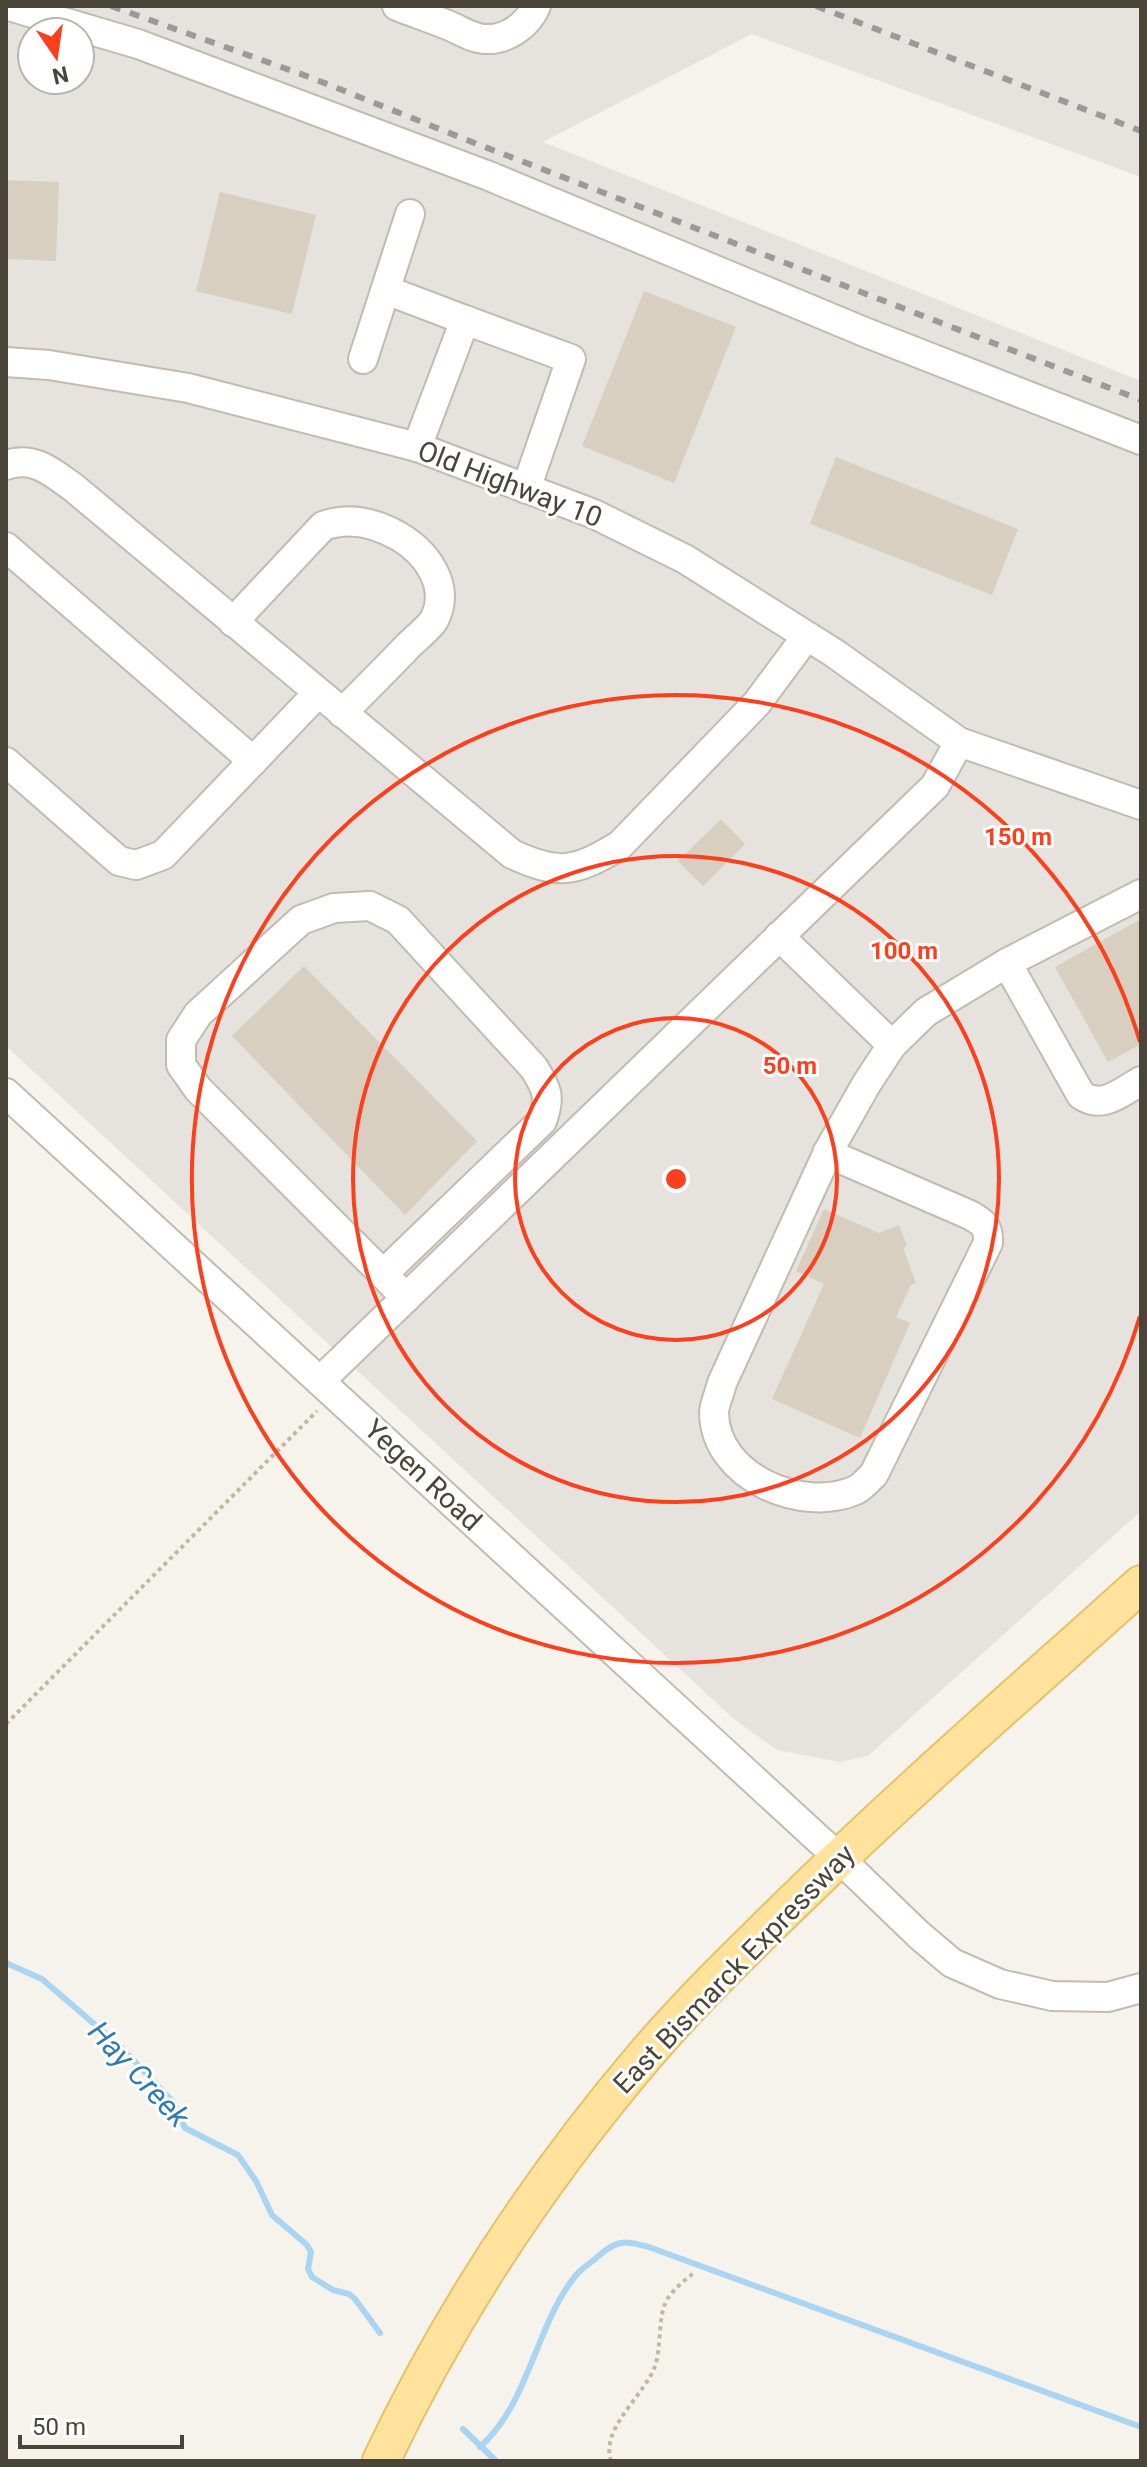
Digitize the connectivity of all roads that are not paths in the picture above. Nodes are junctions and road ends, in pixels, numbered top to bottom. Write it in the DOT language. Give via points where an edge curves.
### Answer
graph roads {
  1 [pos="9,6"];
  2 [pos="397,6"];
  3 [pos="536,6"];
  4 [pos="410,214"];
  5 [pos="386,290"];
  6 [pos="465,320"];
  7 [pos="363,359"];
  8 [pos="6,362"];
  9 [pos="1141,440"];
  10 [pos="417,447"];
  11 [pos="6,465"];
  12 [pos="526,489"];
  13 [pos="6,547"];
  14 [pos="233,622"];
  15 [pos="806,637"];
  16 [pos="318,693"];
  17 [pos="342,713"];
  18 [pos="959,742"];
  19 [pos="253,761"];
  20 [pos="6,762"];
  21 [pos="1141,805"];
  22 [pos="1141,894"];
  23 [pos="779,936"];
  24 [pos="1007,963"];
  25 [pos="892,1045"];
  26 [pos="1141,1081"];
  27 [pos="6,1093"];
  28 [pos="827,1153"];
  29 [pos="383,1274"];
  30 [pos="406,1298"];
  31 [pos="327,1388"];
  32 [pos="1141,1584"];
  33 [pos="839,1858"];
  34 [pos="1141,1988"];
  35 [pos="381,2461"];
  1 -- 9 [label="street" via="138,44 475,170"];
  2 -- 3 [label="street" via="486,39 517,30"];
  4 -- 5 [label="street"];
  5 -- 6 [label="street"];
  5 -- 7 [label="street"];
  6 -- 10 [label="street"];
  6 -- 12 [label="street" via="571,359"];
  8 -- 10 [label="street, Old Highway 10" via="188,388"];
  10 -- 12 [label="street, Old Highway 10"];
  11 -- 14 [label="street" via="43,465"];
  12 -- 15 [label="street, Old Highway 10" via="594,514 685,559"];
  13 -- 19 [label="street"];
  14 -- 16 [label="street"];
  14 -- 17 [label="street" via="323,526 364,521 414,545 434,570 441,596 433,621"];
  15 -- 17 [label="street" via="757,703 620,845 594,861 562,869 540,867 512,854"];
  15 -- 18 [label="street, Old Highway 10"];
  16 -- 17 [label="street"];
  16 -- 19 [label="street"];
  18 -- 21 [label="street, Old Highway 10"];
  18 -- 23 [label="street" via="935,786"];
  19 -- 20 [label="street" via="163,855 136,865 119,861"];
  22 -- 24 [label="street"];
  23 -- 25 [label="street"];
  23 -- 30 [label="street"];
  24 -- 25 [label="street" via="926,1012"];
  24 -- 26 [label="street" via="1081,1095 1100,1102"];
  25 -- 28 [label="street"];
  27 -- 31 [label="street, Yegen Road"];
  28 -- 28 [label="street" via="714,1411 718,1435 732,1461 751,1478 797,1495 857,1489 874,1474 989,1234 980,1220"];
  29 -- 29 [label="street" via="198,1089 181,1065 181,1040 198,1014 301,920 334,908 370,906 398,920 534,1068 549,1104 542,1121"];
  29 -- 30 [label="street"];
  30 -- 31 [label="street"];
  31 -- 33 [label="street, Yegen Road"];
  32 -- 33 [label="main road, East Bismarck Expressway"];
  33 -- 34 [label="street, Yegen Road" via="952,1963 1000,1984 1052,1996 1108,1997"];
  33 -- 35 [label="main road, East Bismarck Expressway" via="677,2020 569,2149 467,2303"];
}
